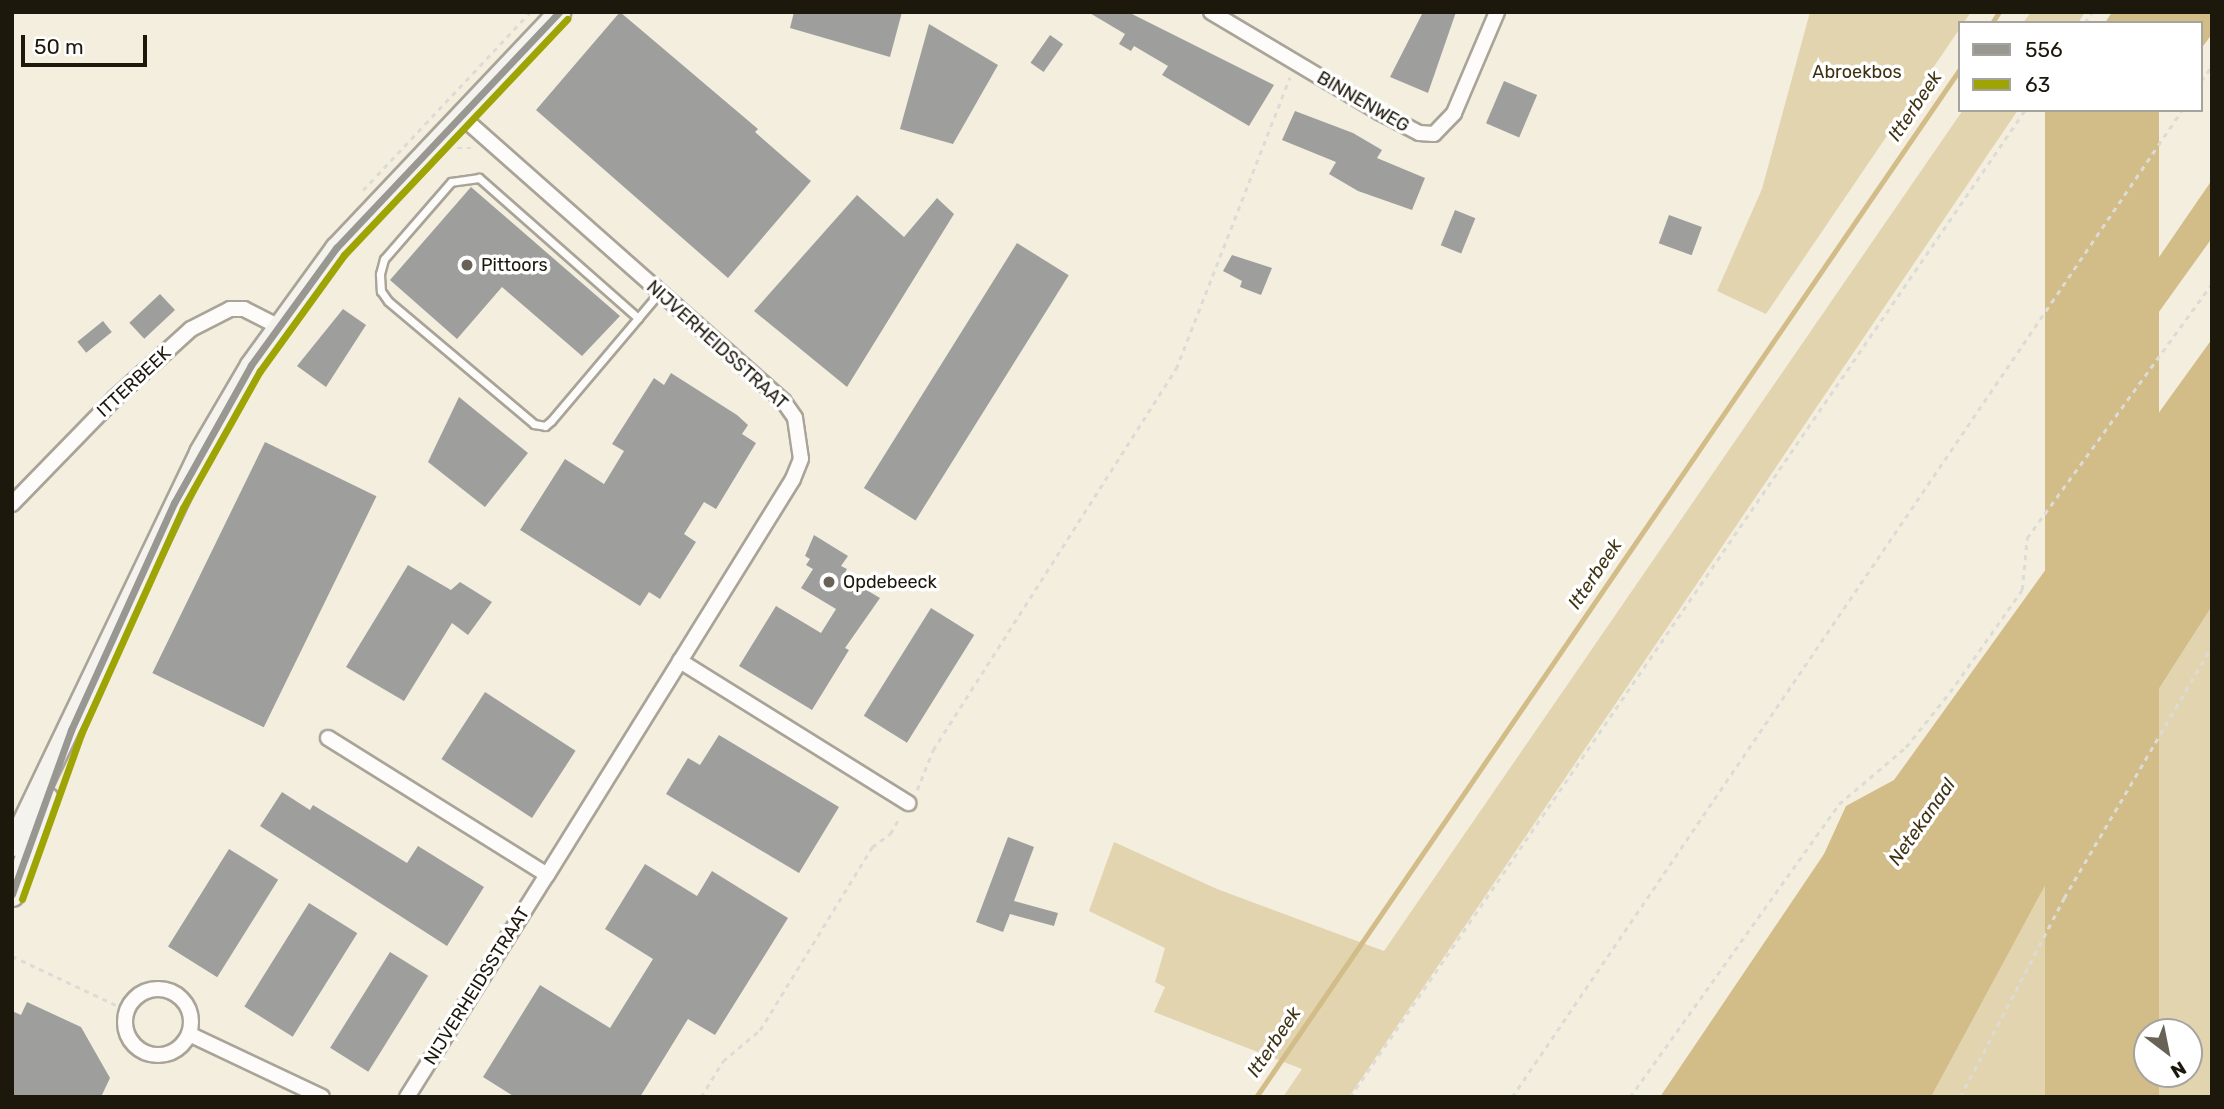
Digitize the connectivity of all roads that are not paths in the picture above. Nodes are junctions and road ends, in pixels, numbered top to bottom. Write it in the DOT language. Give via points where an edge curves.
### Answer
graph roads {
  1 [pos="559,12"];
  2 [pos="1211,12"];
  3 [pos="1497,12"];
  4 [pos="461,116"];
  5 [pos="660,292"];
  6 [pos="638,318"];
  7 [pos="278,326"];
  8 [pos="12,504"];
  9 [pos="680,662"];
  10 [pos="71,730"];
  11 [pos="328,738"];
  12 [pos="908,803"];
  13 [pos="12,845"];
  14 [pos="547,875"];
  15 [pos="12,895"];
  16 [pos="189,1034"];
  17 [pos="322,1097"];
  18 [pos="407,1097"];
  1 -- 4 [label="main road"];
  2 -- 3 [label="street, BINNENWEG" via="1419,133 1434,134 1454,113"];
  4 -- 5 [label="street, NIJVERHEIDSSTRAAT"];
  4 -- 7 [label="main road" via="336,248"];
  5 -- 6 [label="lane"];
  5 -- 9 [label="street, NIJVERHEIDSSTRAAT" via="784,402 795,418 801,442 793,479"];
  6 -- 6 [label="lane" via="545,426 534,424 388,301 381,291 380,274 384,259 452,182 480,178"];
  7 -- 8 [label="street, ITTERBEEK" via="244,309 230,309 191,329 105,408"];
  7 -- 10 [label="main road" via="200,452"];
  9 -- 12 [label="street"];
  9 -- 14 [label="street, NIJVERHEIDSSTRAAT"];
  10 -- 13 [label="main road"];
  10 -- 15 [label="main road"];
  11 -- 14 [label="street"];
  14 -- 18 [label="street, NIJVERHEIDSSTRAAT"];
  16 -- 16 [label="street" via="176,1050 146,1054 125,1031 127,1010 142,993 164,989 184,1001 190,1011"];
  16 -- 17 [label="street"];
}
